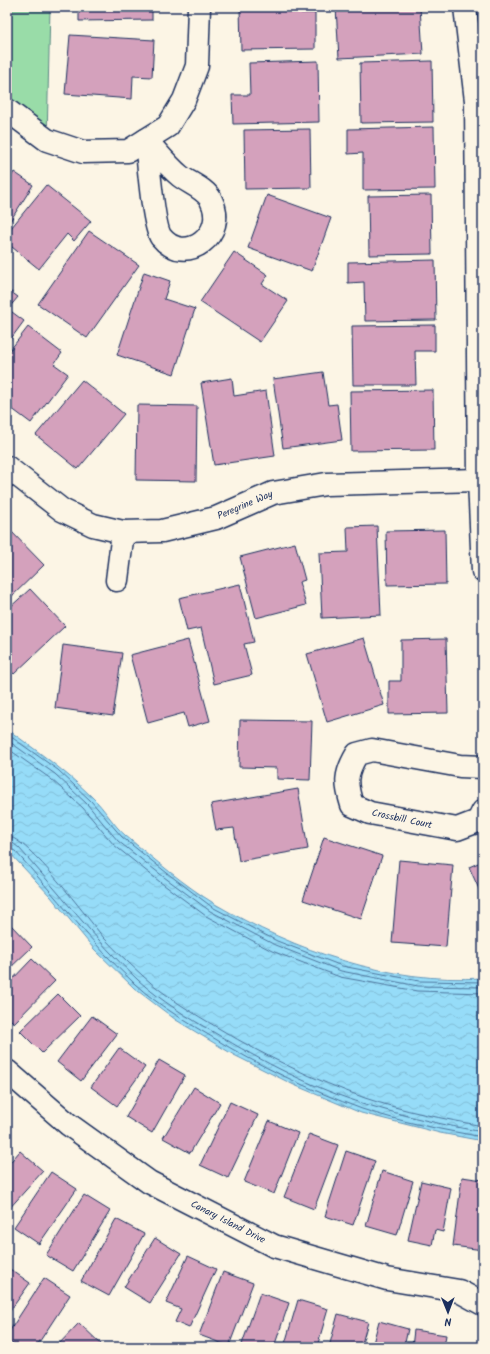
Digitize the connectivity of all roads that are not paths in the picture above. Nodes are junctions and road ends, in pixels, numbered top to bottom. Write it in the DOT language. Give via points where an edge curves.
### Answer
graph roads {
  1 [pos="198,7"];
  2 [pos="465,7"];
  3 [pos="7,110"];
  4 [pos="146,140"];
  5 [pos="7,467"];
  6 [pos="479,480"];
  7 [pos="123,532"];
  8 [pos="483,571"];
  9 [pos="117,580"];
  10 [pos="483,767"];
  11 [pos="483,811"];
  12 [pos="7,1071"];
  13 [pos="483,1304"];
  1 -- 4 [label="street" via="197,66 184,100 168,126"];
  2 -- 6 [label="street" via="476,101"];
  3 -- 4 [label="street" via="47,140 83,152 128,151"];
  4 -- 4 [label="street" via="160,236 173,247 190,248 206,241 213,230 217,213 211,198 179,175"];
  5 -- 7 [label="street, Peregrine Way" via="62,510 92,524"];
  6 -- 7 [label="street, Peregrine Way" via="318,486 273,493 216,518 162,531"];
  6 -- 8 [label="street"];
  7 -- 9 [label="street"];
  10 -- 11 [label="street, Crossbill Court" via="460,766 372,750 357,754 348,769 347,788 352,805 370,813 425,824 457,829 478,821"];
  12 -- 13 [label="street, Canary Island Drive" via="68,1124 149,1182 274,1246 387,1279 459,1291"];
}
